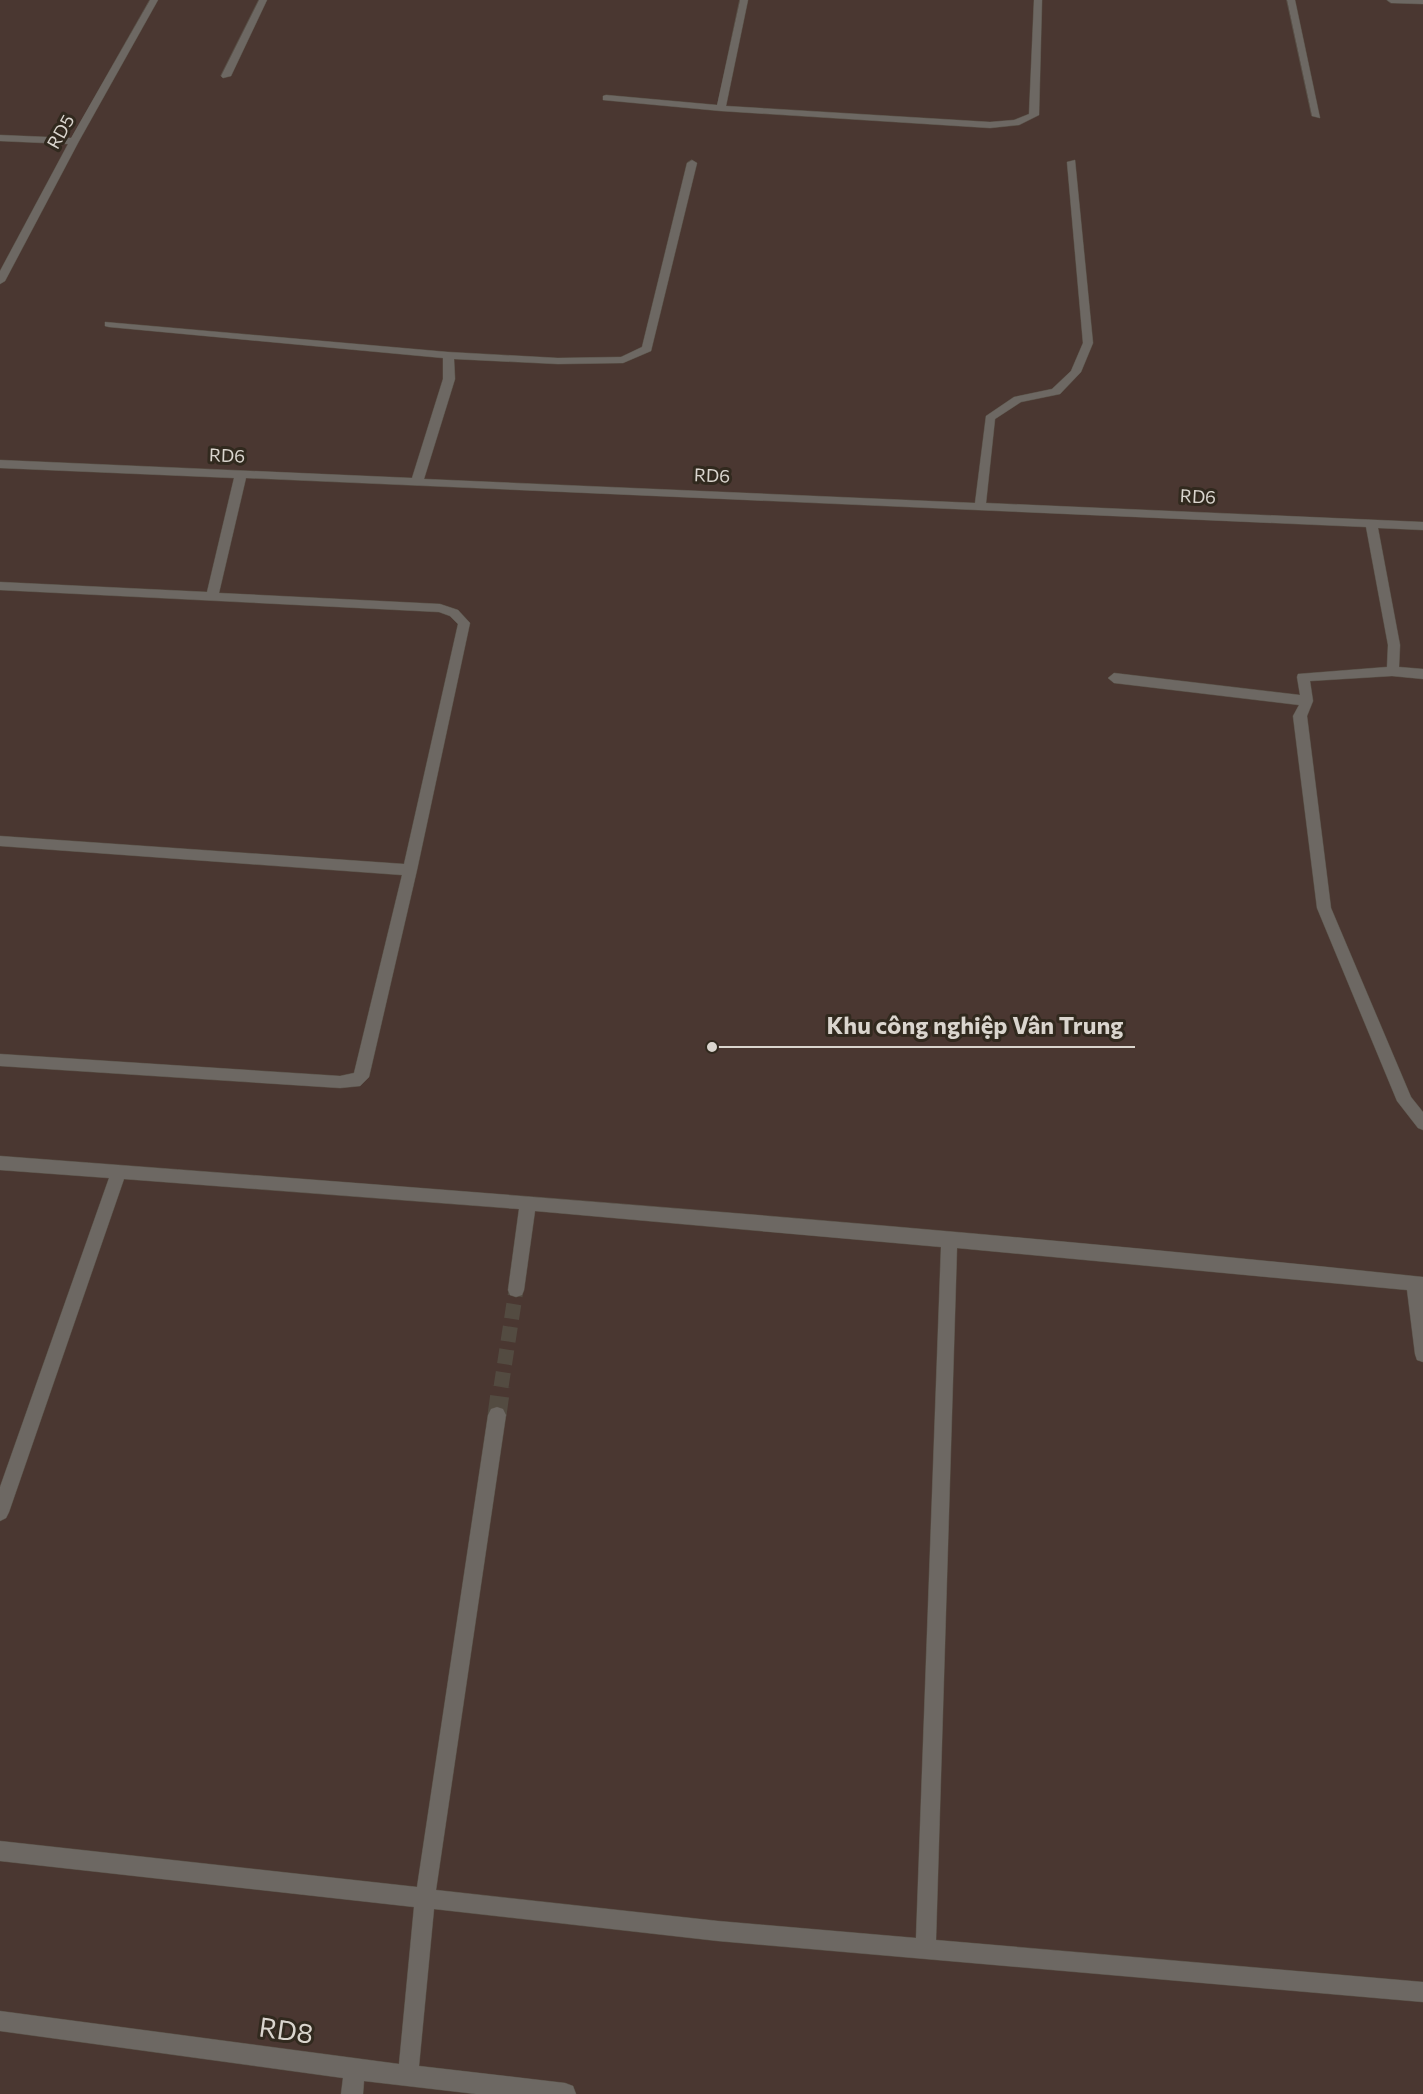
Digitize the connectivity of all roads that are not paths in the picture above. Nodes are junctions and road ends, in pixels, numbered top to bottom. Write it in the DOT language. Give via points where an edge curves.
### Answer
graph roads {
  1 [pos="154,0"];
  2 [pos="263,0"];
  3 [pos="744,0"];
  4 [pos="1038,0"];
  5 [pos="1291,0"];
  6 [pos="1391,0"];
  7 [pos="1423,1"];
  8 [pos="226,76"];
  9 [pos="606,98"];
  10 [pos="721,108"];
  11 [pos="1317,116"];
  12 [pos="0,138"];
  13 [pos="74,141"];
  14 [pos="1072,162"];
  15 [pos="692,164"];
  16 [pos="0,281"];
  17 [pos="109,324"];
  18 [pos="448,355"];
  19 [pos="0,464"];
  20 [pos="241,474"];
  21 [pos="417,482"];
  22 [pos="980,506"];
  23 [pos="1371,523"];
  24 [pos="1423,526"];
  25 [pos="0,586"];
  26 [pos="212,596"];
  27 [pos="1392,671"];
  28 [pos="1423,674"];
  29 [pos="1114,678"];
  30 [pos="1306,700"];
  31 [pos="0,841"];
  32 [pos="410,870"];
  33 [pos="0,1060"];
  34 [pos="1423,1123"];
  35 [pos="0,1163"];
  36 [pos="119,1171"];
  37 [pos="528,1203"];
  38 [pos="949,1239"];
  39 [pos="1419,1283"];
  40 [pos="516,1290"];
  41 [pos="1423,1354"];
  42 [pos="497,1415"];
  43 [pos="0,1512"];
  44 [pos="0,1851"];
  45 [pos="425,1898"];
  46 [pos="926,1948"];
  47 [pos="1423,1992"];
  48 [pos="0,2021"];
  49 [pos="354,2069"];
  50 [pos="408,2076"];
  51 [pos="352,2094"];
  52 [pos="565,2094"];
  1 -- 13 [label="street, RD5"];
  2 -- 8 [label="street"];
  3 -- 10 [label="street"];
  4 -- 10 [label="street" via="1034,115 1016,123"];
  5 -- 11 [label="street"];
  6 -- 7 [label="street"];
  9 -- 10 [label="street"];
  12 -- 13 [label="street"];
  13 -- 16 [label="street, RD5"];
  14 -- 22 [label="street" via="1088,343 1076,372 1056,392 1018,399 990,418"];
  15 -- 18 [label="street" via="647,349 623,360"];
  17 -- 18 [label="street"];
  18 -- 21 [label="street" via="449,379"];
  19 -- 20 [label="street, RD6"];
  20 -- 21 [label="street, RD6"];
  20 -- 26 [label="street"];
  21 -- 22 [label="street, RD6"];
  22 -- 23 [label="street, RD6"];
  23 -- 24 [label="street, RD6"];
  23 -- 27 [label="street" via="1394,645"];
  25 -- 26 [label="street"];
  26 -- 32 [label="street" via="440,608 454,613 464,623"];
  27 -- 28 [label="street"];
  27 -- 30 [label="street" via="1303,677"];
  29 -- 30 [label="street"];
  30 -- 34 [label="street" via="1300,716 1324,908 1405,1101"];
  31 -- 32 [label="street"];
  32 -- 33 [label="street" via="361,1077 355,1081"];
  35 -- 36 [label="street"];
  36 -- 37 [label="street"];
  36 -- 43 [label="street"];
  37 -- 38 [label="street"];
  37 -- 40 [label="street"];
  38 -- 39 [label="street"];
  38 -- 46 [label="street"];
  39 -- 41 [label="street"];
  42 -- 45 [label="street"];
  44 -- 45 [label="street"];
  45 -- 46 [label="street" via="718,1931"];
  45 -- 50 [label="street"];
  46 -- 47 [label="street"];
  48 -- 49 [label="street, RD8"];
  49 -- 50 [label="street, RD8"];
  49 -- 51 [label="street"];
  50 -- 52 [label="street, RD8"];
}
